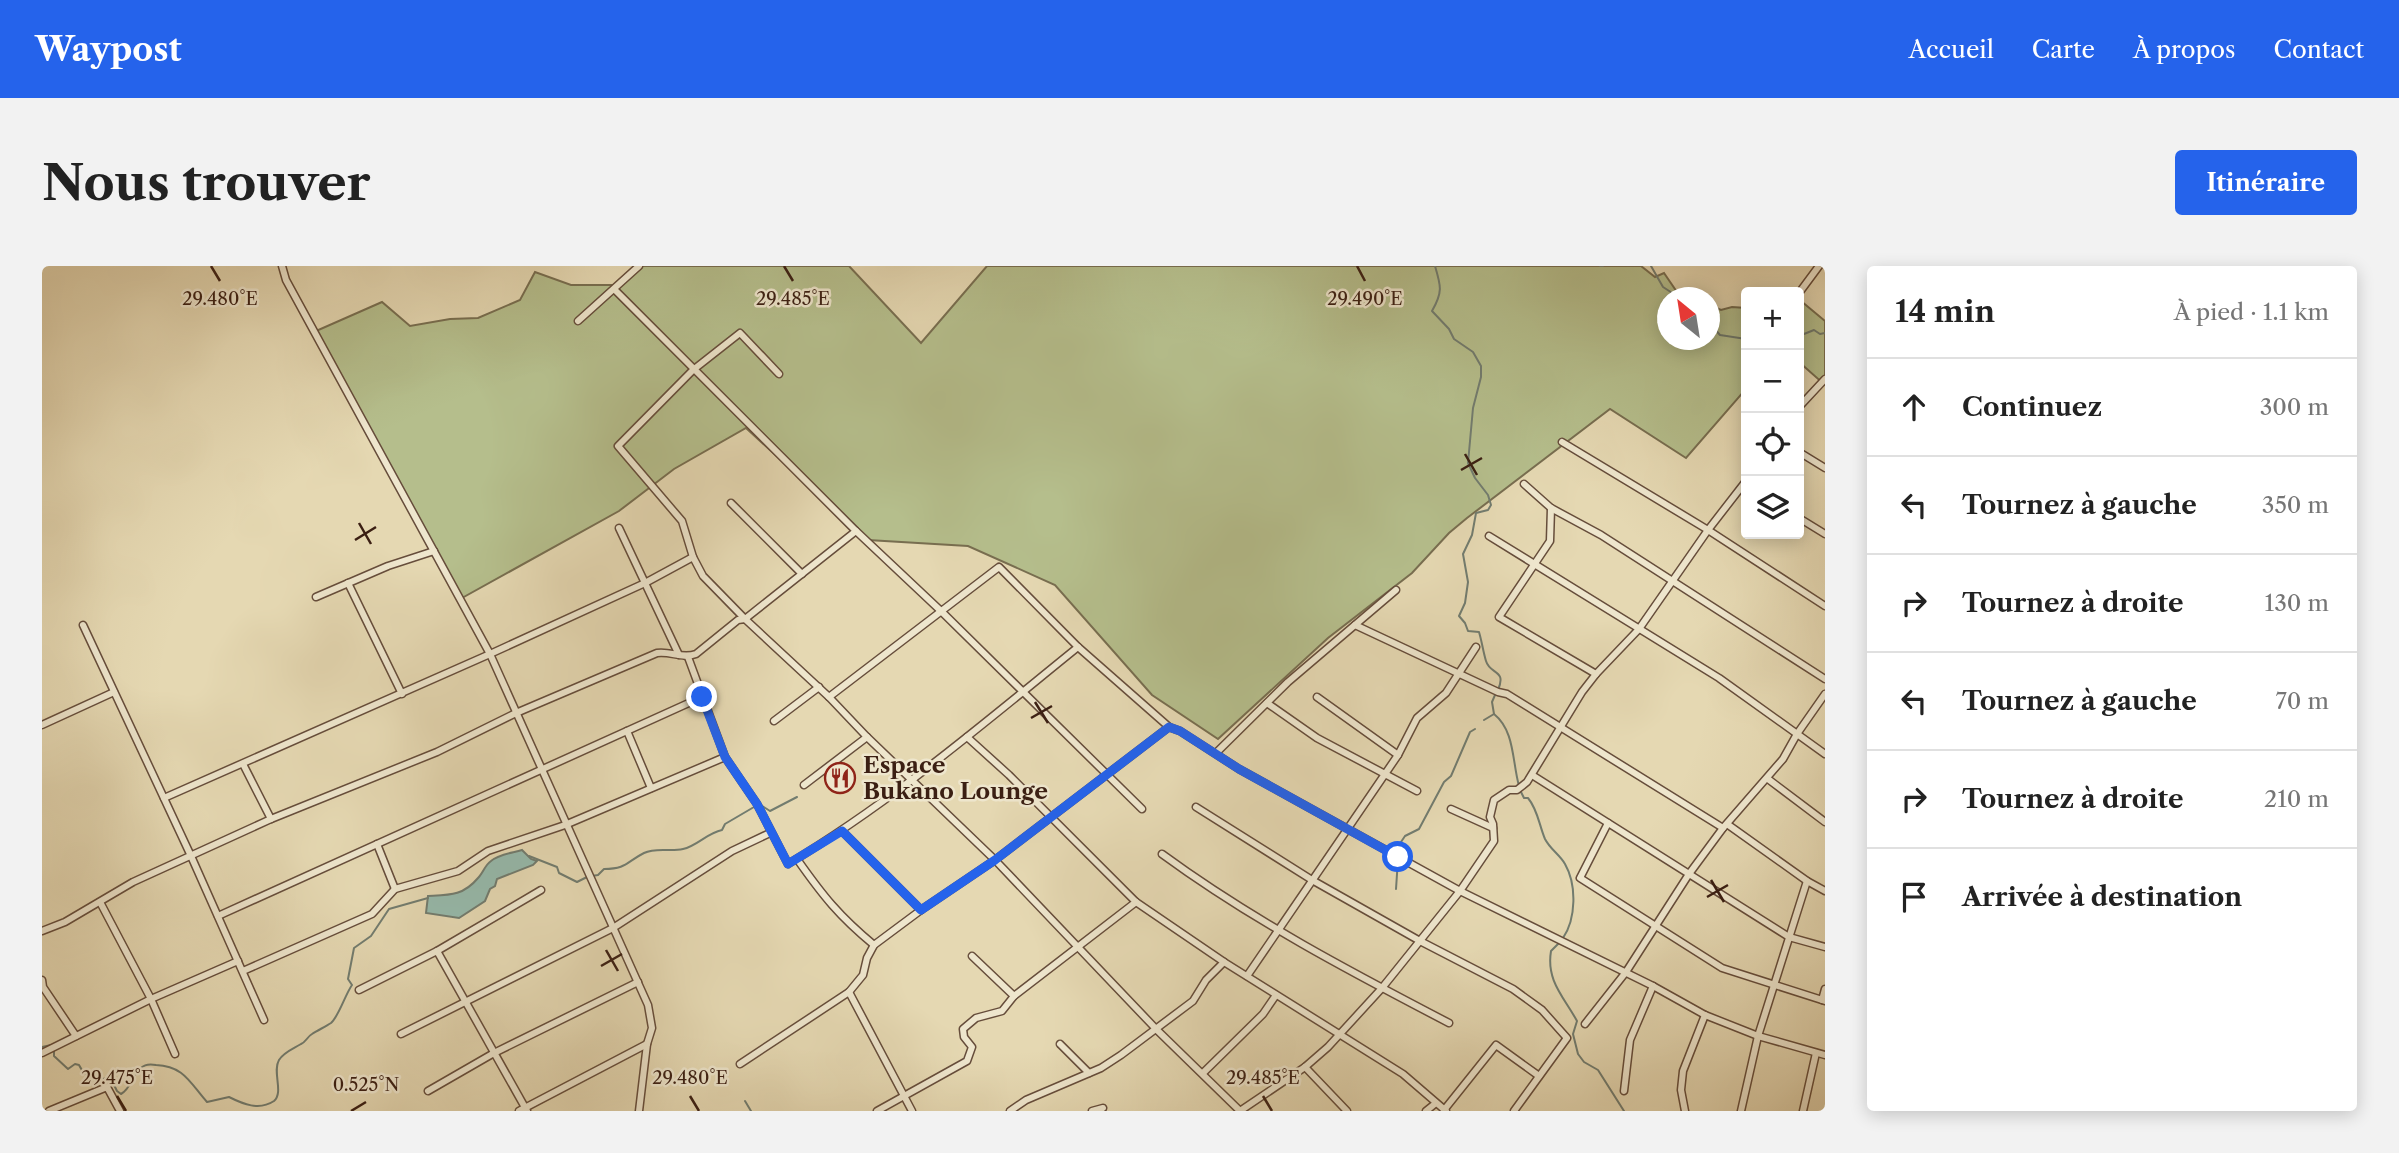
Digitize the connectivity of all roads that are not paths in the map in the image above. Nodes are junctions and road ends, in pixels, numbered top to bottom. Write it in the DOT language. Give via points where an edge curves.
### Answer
graph roads {
  1 [pos="282,266"];
  2 [pos="639,266"];
  3 [pos="1819,266"];
  4 [pos="1803,287"];
  5 [pos="615,290"];
  6 [pos="578,321"];
  7 [pos="693,370"];
  8 [pos="779,374"];
  9 [pos="1825,379"];
  10 [pos="1817,388"];
  11 [pos="1825,393"];
  12 [pos="1804,402"];
  13 [pos="1562,442"];
  14 [pos="1804,455"];
  15 [pos="1825,468"];
  16 [pos="1524,484"];
  17 [pos="1741,489"];
  18 [pos="731,503"];
  19 [pos="1551,508"];
  20 [pos="1804,521"];
  21 [pos="619,528"];
  22 [pos="1708,530"];
  23 [pos="856,531"];
  24 [pos="1825,534"];
  25 [pos="1489,536"];
  26 [pos="434,551"];
  27 [pos="693,557"];
  28 [pos="1535,565"];
  29 [pos="802,574"];
  30 [pos="1673,581"];
  31 [pos="348,583"];
  32 [pos="645,583"];
  33 [pos="1396,590"];
  34 [pos="316,597"];
  35 [pos="1825,606"];
  36 [pos="942,612"];
  37 [pos="745,619"];
  38 [pos="83,625"];
  39 [pos="1354,625"];
  40 [pos="1639,629"];
  41 [pos="1078,646"];
  42 [pos="1476,647"];
  43 [pos="490,654"];
  44 [pos="679,655"];
  45 [pos="688,657"];
  46 [pos="1459,673"];
  47 [pos="1596,674"];
  48 [pos="1825,679"];
  49 [pos="820,687"];
  50 [pos="1023,691"];
  51 [pos="114,692"];
  52 [pos="402,694"];
  53 [pos="1825,694"];
  54 [pos="702,697"];
  55 [pos="830,697"];
  56 [pos="1317,697"];
  57 [pos="1267,703"];
  58 [pos="516,713"];
  59 [pos="774,721"];
  60 [pos="42,725"];
  61 [pos="1169,727"];
  62 [pos="1561,727"];
  63 [pos="626,731"];
  64 [pos="1797,734"];
  65 [pos="867,737"];
  66 [pos="967,737"];
  67 [pos="1216,753"];
  68 [pos="1825,754"];
  69 [pos="1398,755"];
  70 [pos="725,757"];
  71 [pos="243,764"];
  72 [pos="541,770"];
  73 [pos="1106,775"];
  74 [pos="1385,775"];
  75 [pos="1532,775"];
  76 [pos="1768,779"];
  77 [pos="912,780"];
  78 [pos="804,785"];
  79 [pos="652,788"];
  80 [pos="1417,790"];
  81 [pos="164,798"];
  82 [pos="1196,807"];
  83 [pos="1142,808"];
  84 [pos="1451,809"];
  85 [pos="1051,818"];
  86 [pos="271,819"];
  87 [pos="1825,822"];
  88 [pos="1608,823"];
  89 [pos="565,825"];
  90 [pos="1725,826"];
  91 [pos="1493,828"];
  92 [pos="1347,829"];
  93 [pos="842,831"];
  94 [pos="770,833"];
  95 [pos="377,844"];
  96 [pos="1162,854"];
  97 [pos="191,856"];
  98 [pos="797,859"];
  99 [pos="995,860"];
  100 [pos="1689,874"];
  101 [pos="1312,880"];
  102 [pos="1807,881"];
  103 [pos="395,889"];
  104 [pos="541,890"];
  105 [pos="1460,891"];
  106 [pos="1825,891"];
  107 [pos="100,902"];
  108 [pos="1136,902"];
  109 [pos="921,910"];
  110 [pos="218,916"];
  111 [pos="613,928"];
  112 [pos="1656,928"];
  113 [pos="1277,930"];
  114 [pos="42,931"];
  115 [pos="1789,937"];
  116 [pos="1420,941"];
  117 [pos="874,945"];
  118 [pos="1079,946"];
  119 [pos="1825,947"];
  120 [pos="437,951"];
  121 [pos="972,956"];
  122 [pos="238,961"];
  123 [pos="1224,962"];
  124 [pos="243,971"];
  125 [pos="1626,972"];
  126 [pos="1247,976"];
  127 [pos="638,982"];
  128 [pos="43,985"];
  129 [pos="1773,985"];
  130 [pos="1653,986"];
  131 [pos="1382,988"];
  132 [pos="1825,989"];
  133 [pos="359,990"];
  134 [pos="849,992"];
  135 [pos="1276,995"];
  136 [pos="1014,996"];
  137 [pos="151,999"];
  138 [pos="1823,1001"];
  139 [pos="466,1002"];
  140 [pos="1705,1015"];
  141 [pos="264,1020"];
  142 [pos="1449,1023"];
  143 [pos="1585,1024"];
  144 [pos="1157,1030"];
  145 [pos="401,1034"];
  146 [pos="1340,1034"];
  147 [pos="1758,1035"];
  148 [pos="76,1036"];
  149 [pos="647,1044"];
  150 [pos="1060,1044"];
  151 [pos="42,1053"];
  152 [pos="1816,1053"];
  153 [pos="494,1054"];
  154 [pos="175,1055"];
  155 [pos="1825,1055"];
  156 [pos="740,1065"];
  157 [pos="1305,1067"];
  158 [pos="1089,1073"];
  159 [pos="1203,1073"];
  160 [pos="1539,1076"];
  161 [pos="428,1090"];
  162 [pos="1624,1091"];
  163 [pos="904,1097"];
  164 [pos="1436,1103"];
  165 [pos="1103,1108"];
  166 [pos="524,1110"];
  167 [pos="1445,1110"];
  168 [pos="49,1111"];
  169 [pos="120,1111"];
  170 [pos="639,1111"];
  171 [pos="877,1111"];
  172 [pos="912,1111"];
  173 [pos="1010,1111"];
  174 [pos="1092,1111"];
  175 [pos="1240,1111"];
  176 [pos="1347,1111"];
  177 [pos="1426,1111"];
  178 [pos="1514,1111"];
  179 [pos="1685,1111"];
  180 [pos="1741,1111"];
  181 [pos="1803,1111"];
  1 -- 26 [label="street"];
  2 -- 5 [label="street"];
  3 -- 4 [label="street"];
  5 -- 6 [label="street"];
  5 -- 7 [label="street"];
  7 -- 8 [label="street" via="740,333"];
  7 -- 23 [label="street"];
  7 -- 27 [label="street" via="618,446 682,522"];
  9 -- 10 [label="street"];
  10 -- 11 [label="street"];
  10 -- 12 [label="street"];
  13 -- 22 [label="street"];
  14 -- 15 [label="street"];
  16 -- 19 [label="street"];
  17 -- 22 [label="street"];
  18 -- 29 [label="street"];
  19 -- 28 [label="street" via="1550,541"];
  19 -- 30 [label="street"];
  20 -- 24 [label="street"];
  21 -- 32 [label="street"];
  22 -- 30 [label="street"];
  22 -- 35 [label="street"];
  23 -- 29 [label="street"];
  23 -- 36 [label="street"];
  25 -- 28 [label="street"];
  26 -- 31 [label="street"];
  26 -- 43 [label="street"];
  27 -- 32 [label="street"];
  27 -- 37 [label="street" via="704,576"];
  28 -- 40 [label="street"];
  28 -- 47 [label="street" via="1499,617"];
  29 -- 37 [label="street"];
  30 -- 40 [label="street"];
  30 -- 48 [label="street"];
  31 -- 34 [label="street"];
  31 -- 52 [label="street"];
  32 -- 43 [label="street"];
  32 -- 44 [label="street"];
  33 -- 39 [label="street"];
  36 -- 41 [label="street" via="999,567"];
  36 -- 50 [label="street"];
  36 -- 55 [label="street"];
  37 -- 45 [label="street"];
  37 -- 49 [label="street"];
  38 -- 51 [label="street"];
  39 -- 46 [label="street"];
  39 -- 57 [label="street"];
  40 -- 47 [label="street"];
  40 -- 64 [label="street"];
  41 -- 50 [label="street"];
  41 -- 61 [label="street"];
  42 -- 46 [label="street"];
  43 -- 52 [label="street"];
  43 -- 58 [label="street"];
  44 -- 45 [label="street"];
  44 -- 58 [label="street" via="657,653"];
  45 -- 54 [label="street"];
  46 -- 62 [label="street" via="1507,694"];
  46 -- 69 [label="street" via="1446,693 1417,718"];
  47 -- 62 [label="street"];
  49 -- 55 [label="street"];
  49 -- 59 [label="street"];
  50 -- 66 [label="street"];
  50 -- 73 [label="street"];
  51 -- 60 [label="street"];
  51 -- 81 [label="street"];
  52 -- 71 [label="street"];
  53 -- 64 [label="street"];
  54 -- 63 [label="street"];
  54 -- 70 [label="street"];
  55 -- 65 [label="street"];
  56 -- 69 [label="street"];
  57 -- 67 [label="street"];
  57 -- 74 [label="street" via="1317,738"];
  58 -- 72 [label="street"];
  58 -- 86 [label="street" via="437,752"];
  61 -- 67 [label="street"];
  61 -- 73 [label="street"];
  62 -- 75 [label="street"];
  62 -- 90 [label="street"];
  63 -- 72 [label="street"];
  63 -- 79 [label="street"];
  64 -- 68 [label="street"];
  64 -- 76 [label="street"];
  65 -- 77 [label="street"];
  65 -- 78 [label="street"];
  66 -- 77 [label="street"];
  66 -- 85 [label="street"];
  67 -- 92 [label="street"];
  69 -- 74 [label="street"];
  70 -- 79 [label="street"];
  70 -- 94 [label="street" via="758,805"];
  71 -- 81 [label="street"];
  71 -- 86 [label="street"];
  72 -- 89 [label="street"];
  72 -- 95 [label="street"];
  73 -- 83 [label="street"];
  73 -- 85 [label="street"];
  74 -- 80 [label="street"];
  74 -- 92 [label="street"];
  75 -- 88 [label="street"];
  75 -- 91 [label="street" via="1519,789 1508,790 1494,800"];
  76 -- 87 [label="street"];
  76 -- 90 [label="street"];
  77 -- 93 [label="street"];
  77 -- 99 [label="street"];
  79 -- 89 [label="street"];
  81 -- 97 [label="street"];
  82 -- 101 [label="street"];
  84 -- 91 [label="street"];
  85 -- 99 [label="street"];
  85 -- 108 [label="street"];
  86 -- 97 [label="street"];
  88 -- 100 [label="street"];
  88 -- 112 [label="street" via="1580,878"];
  89 -- 103 [label="street" via="488,851 458,871"];
  89 -- 111 [label="street"];
  90 -- 100 [label="street"];
  90 -- 102 [label="street"];
  91 -- 105 [label="street" via="1494,841"];
  92 -- 101 [label="street"];
  92 -- 105 [label="street"];
  93 -- 98 [label="street"];
  93 -- 109 [label="street"];
  94 -- 98 [label="street" via="788,864"];
  94 -- 111 [label="street" via="732,851"];
  95 -- 103 [label="street"];
  95 -- 110 [label="street"];
  96 -- 113 [label="street"];
  97 -- 107 [label="street"];
  97 -- 110 [label="street"];
  98 -- 117 [label="street" via="846,923"];
  99 -- 109 [label="street"];
  99 -- 118 [label="street"];
  100 -- 112 [label="street"];
  100 -- 115 [label="street"];
  101 -- 113 [label="street"];
  101 -- 116 [label="street"];
  102 -- 106 [label="street"];
  102 -- 115 [label="street"];
  103 -- 124 [label="street" via="372,914"];
  104 -- 120 [label="street"];
  105 -- 116 [label="street"];
  105 -- 125 [label="street"];
  107 -- 114 [label="street"];
  107 -- 137 [label="street"];
  108 -- 118 [label="street"];
  108 -- 123 [label="street"];
  109 -- 117 [label="street"];
  110 -- 122 [label="street"];
  111 -- 127 [label="street"];
  111 -- 139 [label="street"];
  112 -- 125 [label="street"];
  112 -- 129 [label="street" via="1722,968"];
  113 -- 126 [label="street"];
  113 -- 131 [label="street"];
  115 -- 119 [label="street"];
  115 -- 129 [label="street"];
  116 -- 131 [label="street"];
  116 -- 160 [label="street" via="1513,989 1542,1010 1567,1038"];
  117 -- 134 [label="street" via="863,975"];
  118 -- 136 [label="street"];
  118 -- 144 [label="street"];
  120 -- 133 [label="street"];
  120 -- 139 [label="street"];
  121 -- 136 [label="street"];
  122 -- 124 [label="street"];
  122 -- 137 [label="street"];
  123 -- 126 [label="street"];
  123 -- 144 [label="street" via="1193,1001"];
  124 -- 141 [label="street"];
  125 -- 130 [label="street"];
  125 -- 143 [label="street"];
  126 -- 135 [label="street"];
  127 -- 149 [label="street" via="652,1028"];
  127 -- 153 [label="street"];
  128 -- 148 [label="street"];
  129 -- 138 [label="street"];
  129 -- 147 [label="street"];
  130 -- 140 [label="street"];
  130 -- 162 [label="street" via="1630,1040"];
  131 -- 142 [label="street"];
  131 -- 146 [label="street"];
  132 -- 138 [label="street"];
  134 -- 156 [label="street"];
  134 -- 163 [label="street"];
  135 -- 146 [label="street"];
  135 -- 159 [label="street"];
  136 -- 163 [label="street" via="1002,1011 976,1018 963,1029 972,1047 967,1061"];
  137 -- 148 [label="street"];
  137 -- 154 [label="street"];
  139 -- 145 [label="street"];
  139 -- 153 [label="street"];
  140 -- 147 [label="street"];
  140 -- 179 [label="street" via="1683,1071"];
  144 -- 158 [label="street"];
  144 -- 159 [label="street"];
  146 -- 157 [label="street"];
  146 -- 164 [label="street" via="1403,1074"];
  147 -- 152 [label="street"];
  147 -- 180 [label="street"];
  148 -- 151 [label="street"];
  149 -- 166 [label="street"];
  149 -- 170 [label="street"];
  150 -- 158 [label="street"];
  152 -- 155 [label="street"];
  152 -- 181 [label="street"];
  153 -- 161 [label="street"];
  153 -- 166 [label="street"];
  157 -- 175 [label="street"];
  157 -- 176 [label="street"];
  158 -- 173 [label="street"];
  159 -- 175 [label="street"];
  160 -- 167 [label="street" via="1496,1045"];
  160 -- 178 [label="street"];
  163 -- 171 [label="street"];
  163 -- 172 [label="street"];
  164 -- 167 [label="street"];
  164 -- 177 [label="street"];
  165 -- 174 [label="street"];
  168 -- 169 [label="street" via="107,1087"];
}
